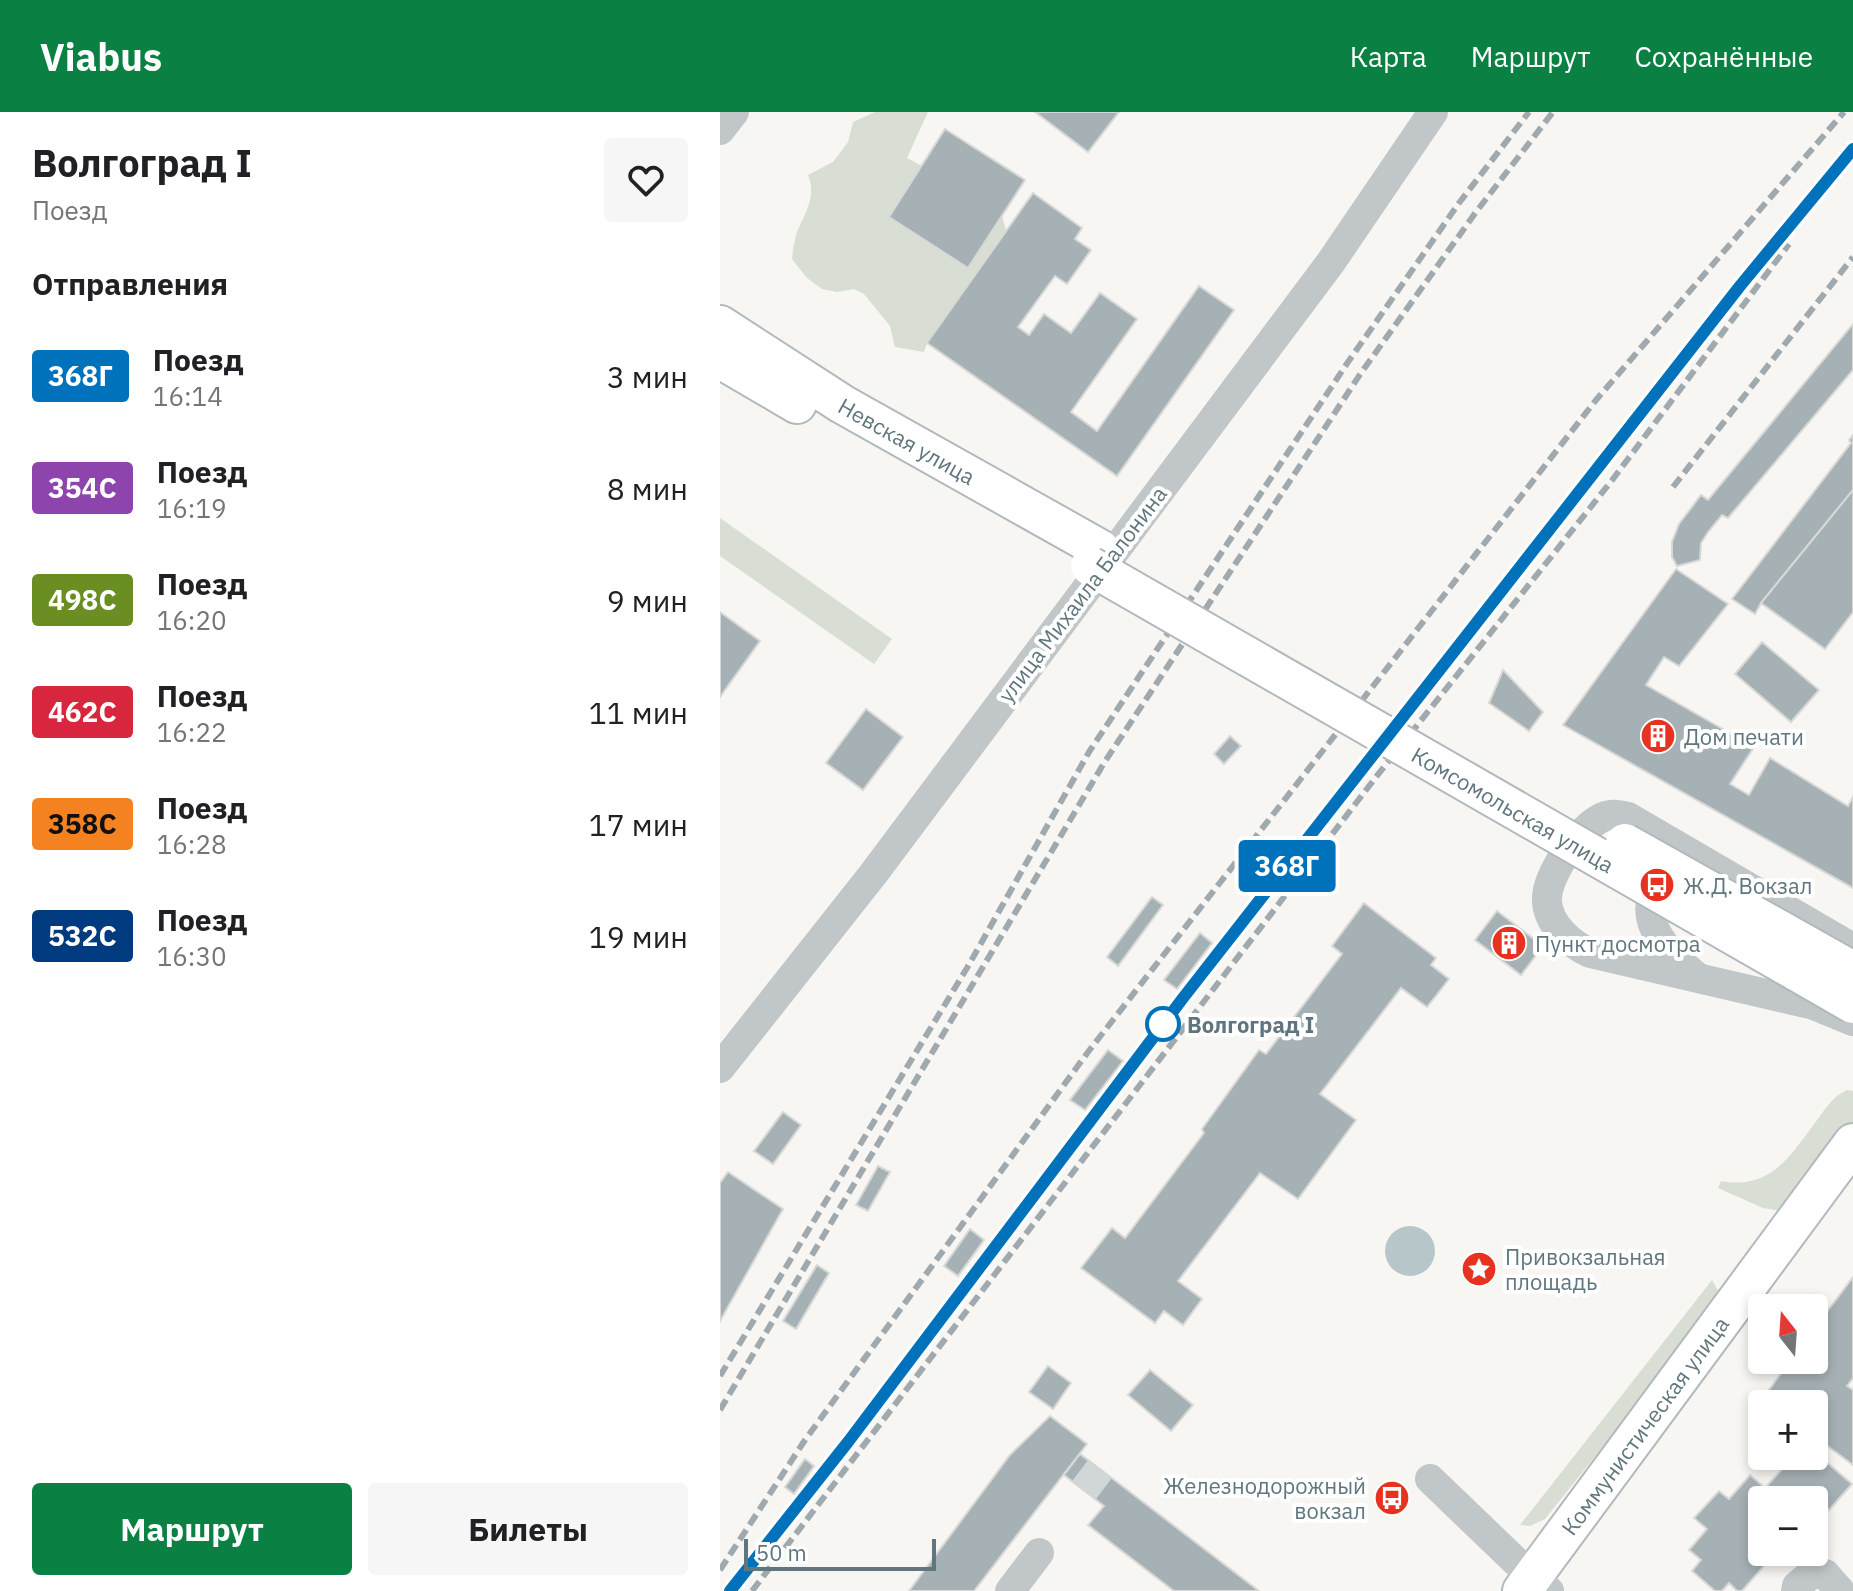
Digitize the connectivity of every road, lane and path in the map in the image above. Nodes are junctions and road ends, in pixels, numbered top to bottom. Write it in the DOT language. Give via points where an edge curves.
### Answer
graph roads {
  1 [pos="734,112"];
  2 [pos="1433,112"];
  3 [pos="720,130"];
  4 [pos="720,325"];
  5 [pos="720,359"];
  6 [pos="1095,557"];
  7 [pos="1706,862"];
  8 [pos="1853,948"];
  9 [pos="1853,971"];
  10 [pos="1699,978"];
  11 [pos="1853,1004"];
  12 [pos="1853,1021"];
  13 [pos="720,1068"];
  14 [pos="1853,1143"];
  15 [pos="1430,1479"];
  16 [pos="1039,1553"];
  17 [pos="1534,1586"];
  18 [pos="1010,1591"];
  19 [pos="1796,1591"];
  20 [pos="1840,1591"];
  1 -- 3 [label="street"];
  2 -- 13 [label="street, улица Михаила Балонина" via="1331,262 874,873"];
  4 -- 6 [label="main road, Невская улица"];
  5 -- 6 [label="main road, Невская улица"];
  6 -- 9 [label="main road, Комсомольская улица, bridge"];
  6 -- 11 [label="main road, Комсомольская улица, bridge"];
  7 -- 8 [label="street"];
  7 -- 10 [label="street" via="1682,861 1664,877 1651,900 1656,936"];
  7 -- 10 [label="street" via="1628,817 1613,814 1601,818 1574,844 1552,880 1547,902 1553,920 1577,947"];
  10 -- 12 [label="street" via="1814,1005"];
  14 -- 17 [label="main road, Коммунистическая улица"];
  15 -- 17 [label="street"];
  16 -- 18 [label="street"];
  19 -- 20 [label="street" via="1811,1574 1825,1574"];
}
